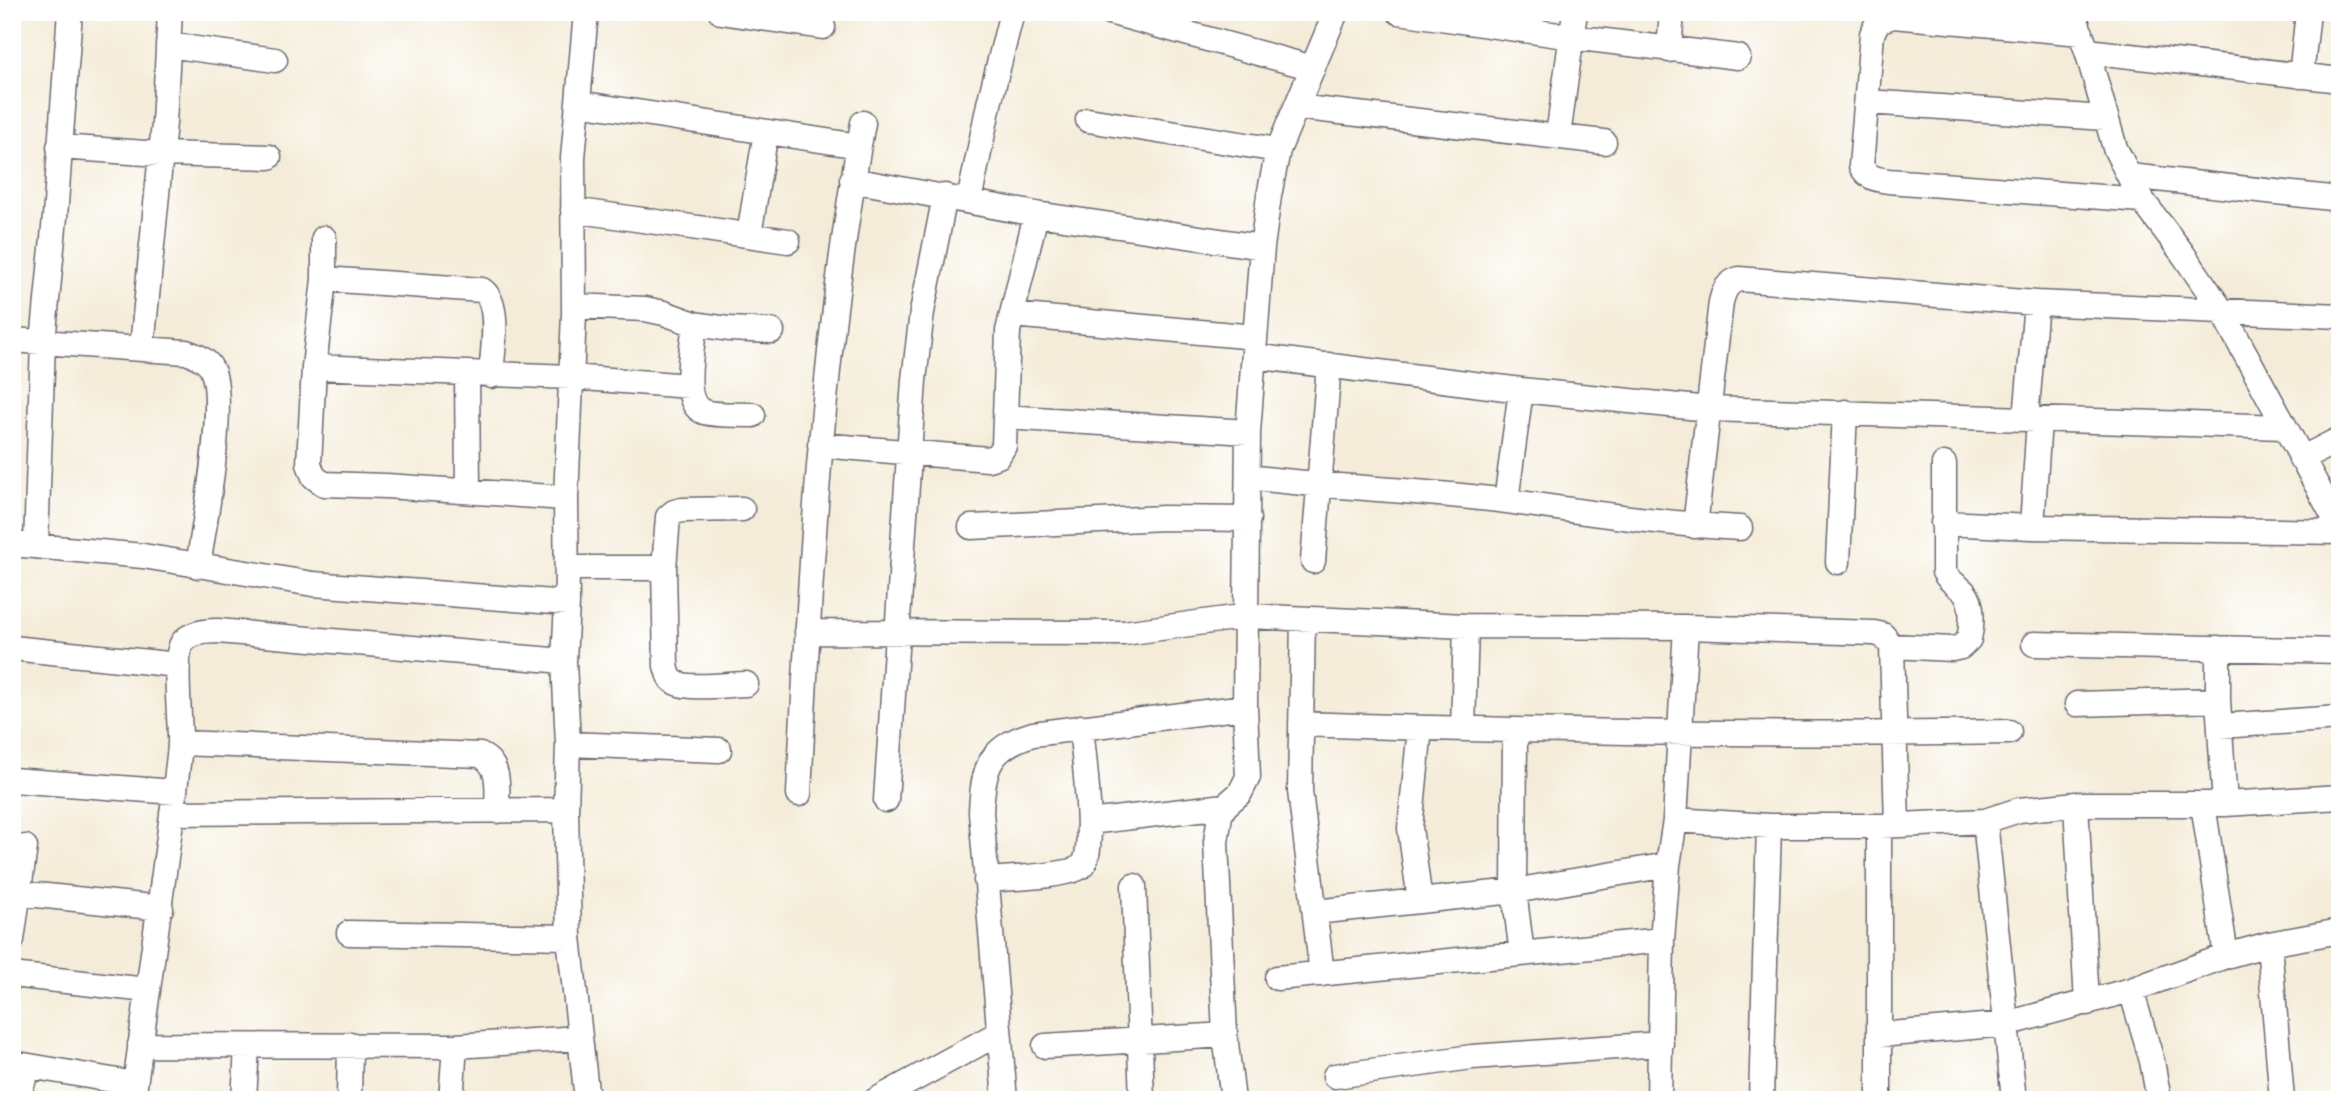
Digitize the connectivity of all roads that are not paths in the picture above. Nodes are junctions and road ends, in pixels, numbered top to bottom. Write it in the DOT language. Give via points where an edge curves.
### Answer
graph roads {
  1 [pos="69,12"];
  2 [pos="170,12"];
  3 [pos="586,12"];
  4 [pos="721,12"];
  5 [pos="1012,12"];
  6 [pos="1109,12"];
  7 [pos="1336,12"];
  8 [pos="1399,12"];
  9 [pos="1575,12"];
  10 [pos="1672,12"];
  11 [pos="2308,12"];
  12 [pos="824,27"];
  13 [pos="2081,32"];
  14 [pos="1572,37"];
  15 [pos="168,45"];
  16 [pos="1670,50"];
  17 [pos="1738,57"];
  18 [pos="275,60"];
  19 [pos="1312,68"];
  20 [pos="2301,76"];
  21 [pos="2340,80"];
  22 [pos="578,103"];
  23 [pos="1867,103"];
  24 [pos="1296,107"];
  25 [pos="2105,117"];
  26 [pos="1087,120"];
  27 [pos="766,132"];
  28 [pos="1558,136"];
  29 [pos="1604,142"];
  30 [pos="59,147"];
  31 [pos="1278,150"];
  32 [pos="160,154"];
  33 [pos="269,157"];
  34 [pos="2129,176"];
  35 [pos="852,180"];
  36 [pos="945,196"];
  37 [pos="2340,199"];
  38 [pos="2142,200"];
  39 [pos="969,201"];
  40 [pos="573,210"];
  41 [pos="1036,214"];
  42 [pos="749,235"];
  43 [pos="324,238"];
  44 [pos="788,241"];
  45 [pos="1262,247"];
  46 [pos="324,279"];
  47 [pos="2036,303"];
  48 [pos="573,306"];
  49 [pos="2222,311"];
  50 [pos="1012,315"];
  51 [pos="2340,316"];
  52 [pos="695,324"];
  53 [pos="772,331"];
  54 [pos="12,340"];
  55 [pos="43,341"];
  56 [pos="142,347"];
  57 [pos="1254,347"];
  58 [pos="1329,365"];
  59 [pos="314,367"];
  60 [pos="479,375"];
  61 [pos="571,377"];
  62 [pos="689,386"];
  63 [pos="1521,390"];
  64 [pos="1709,409"];
  65 [pos="1845,412"];
  66 [pos="753,415"];
  67 [pos="1005,417"];
  68 [pos="2033,420"];
  69 [pos="2284,427"];
  70 [pos="1248,432"];
  71 [pos="2340,439"];
  72 [pos="820,445"];
  73 [pos="908,453"];
  74 [pos="2301,459"];
  75 [pos="1944,464"];
  76 [pos="1248,477"];
  77 [pos="1320,486"];
  78 [pos="468,491"];
  79 [pos="566,498"];
  80 [pos="1506,501"];
  81 [pos="742,509"];
  82 [pos="1248,519"];
  83 [pos="1943,523"];
  84 [pos="1695,526"];
  85 [pos="971,527"];
  86 [pos="2032,527"];
  87 [pos="1740,528"];
  88 [pos="2340,530"];
  89 [pos="24,544"];
  90 [pos="1313,561"];
  91 [pos="1838,562"];
  92 [pos="198,566"];
  93 [pos="567,568"];
  94 [pos="664,568"];
  95 [pos="567,603"];
  96 [pos="1248,616"];
  97 [pos="1303,619"];
  98 [pos="1466,626"];
  99 [pos="1686,627"];
  100 [pos="807,632"];
  101 [pos="899,633"];
  102 [pos="2034,644"];
  103 [pos="1892,646"];
  104 [pos="12,648"];
  105 [pos="2218,648"];
  106 [pos="2340,651"];
  107 [pos="564,661"];
  108 [pos="178,665"];
  109 [pos="746,684"];
  110 [pos="2218,700"];
  111 [pos="2077,704"];
  112 [pos="1245,707"];
  113 [pos="2340,718"];
  114 [pos="1301,724"];
  115 [pos="2220,726"];
  116 [pos="1081,727"];
  117 [pos="1420,728"];
  118 [pos="1463,729"];
  119 [pos="1515,731"];
  120 [pos="1682,732"];
  121 [pos="2009,732"];
  122 [pos="1894,734"];
  123 [pos="180,743"];
  124 [pos="568,744"];
  125 [pos="719,750"];
  126 [pos="12,780"];
  127 [pos="799,794"];
  128 [pos="2340,797"];
  129 [pos="886,800"];
  130 [pos="173,803"];
  131 [pos="2076,804"];
  132 [pos="2214,804"];
  133 [pos="1225,806"];
  134 [pos="566,810"];
  135 [pos="497,811"];
  136 [pos="1675,820"];
  137 [pos="1984,821"];
  138 [pos="1089,822"];
  139 [pos="1769,826"];
  140 [pos="1888,826"];
  141 [pos="25,846"];
  142 [pos="1668,865"];
  143 [pos="986,880"];
  144 [pos="1135,886"];
  145 [pos="1514,891"];
  146 [pos="18,893"];
  147 [pos="1420,901"];
  148 [pos="161,908"];
  149 [pos="1315,912"];
  150 [pos="2340,931"];
  151 [pos="349,933"];
  152 [pos="569,937"];
  153 [pos="12,940"];
  154 [pos="1661,940"];
  155 [pos="2269,944"];
  156 [pos="1522,954"];
  157 [pos="2226,956"];
  158 [pos="1322,974"];
  159 [pos="12,975"];
  160 [pos="1277,978"];
  161 [pos="147,990"];
  162 [pos="2131,990"];
  163 [pos="2087,1003"];
  164 [pos="2006,1024"];
  165 [pos="999,1033"];
  166 [pos="1225,1035"];
  167 [pos="1880,1035"];
  168 [pos="579,1038"];
  169 [pos="1139,1040"];
  170 [pos="350,1044"];
  171 [pos="1661,1044"];
  172 [pos="140,1045"];
  173 [pos="247,1046"];
  174 [pos="455,1046"];
  175 [pos="1045,1046"];
  176 [pos="20,1065"];
  177 [pos="1335,1076"];
  178 [pos="134,1092"];
  179 [pos="16,1100"];
  180 [pos="244,1100"];
  181 [pos="349,1100"];
  182 [pos="452,1100"];
  183 [pos="587,1100"];
  184 [pos="876,1100"];
  185 [pos="1005,1100"];
  186 [pos="1142,1100"];
  187 [pos="1233,1100"];
  188 [pos="1659,1100"];
  189 [pos="1761,1100"];
  190 [pos="1879,1100"];
  191 [pos="2014,1100"];
  192 [pos="2159,1100"];
  193 [pos="2282,1100"];
  1 -- 30 [label="street"];
  2 -- 15 [label="street"];
  3 -- 22 [label="street"];
  4 -- 12 [label="street"];
  5 -- 39 [label="street"];
  6 -- 19 [label="street"];
  7 -- 19 [label="street"];
  8 -- 14 [label="street"];
  9 -- 14 [label="street"];
  10 -- 16 [label="street"];
  11 -- 20 [label="street"];
  13 -- 20 [label="street"];
  13 -- 23 [label="street" via="1886,18 1878,21 1872,34"];
  13 -- 25 [label="street"];
  14 -- 16 [label="street"];
  14 -- 28 [label="street"];
  15 -- 18 [label="street"];
  15 -- 32 [label="street"];
  16 -- 17 [label="street"];
  19 -- 24 [label="street"];
  20 -- 21 [label="street"];
  22 -- 27 [label="street"];
  22 -- 40 [label="street"];
  23 -- 25 [label="street"];
  23 -- 38 [label="street" via="1861,166 1872,178"];
  24 -- 28 [label="street"];
  24 -- 31 [label="street"];
  25 -- 34 [label="street"];
  26 -- 31 [label="street"];
  27 -- 35 [label="street" via="861,134"];
  27 -- 42 [label="street"];
  28 -- 29 [label="street"];
  30 -- 32 [label="street"];
  30 -- 55 [label="street"];
  31 -- 45 [label="street"];
  32 -- 33 [label="street"];
  32 -- 56 [label="street"];
  34 -- 37 [label="street"];
  34 -- 38 [label="street"];
  35 -- 36 [label="street"];
  35 -- 72 [label="street"];
  36 -- 39 [label="street"];
  36 -- 73 [label="street" via="922,312"];
  38 -- 49 [label="street"];
  39 -- 41 [label="street"];
  40 -- 42 [label="street"];
  40 -- 48 [label="street"];
  41 -- 45 [label="street"];
  41 -- 50 [label="street"];
  42 -- 44 [label="street"];
  43 -- 46 [label="street"];
  45 -- 57 [label="street"];
  46 -- 59 [label="street"];
  46 -- 60 [label="street" via="482,290 492,300 494,314"];
  47 -- 49 [label="street"];
  47 -- 64 [label="street" via="1731,282 1721,302"];
  47 -- 68 [label="street"];
  48 -- 52 [label="street" via="645,309"];
  48 -- 61 [label="street"];
  49 -- 51 [label="street"];
  49 -- 69 [label="street"];
  50 -- 57 [label="street"];
  50 -- 67 [label="street"];
  52 -- 53 [label="street"];
  52 -- 62 [label="street"];
  54 -- 55 [label="street"];
  55 -- 56 [label="street"];
  55 -- 89 [label="street"];
  56 -- 92 [label="street" via="201,357 216,379 216,429"];
  57 -- 58 [label="street"];
  57 -- 70 [label="street"];
  58 -- 63 [label="street"];
  58 -- 77 [label="street"];
  59 -- 60 [label="street"];
  59 -- 78 [label="street" via="309,464 318,481 337,486"];
  60 -- 61 [label="street"];
  60 -- 78 [label="street"];
  61 -- 62 [label="street"];
  61 -- 79 [label="street"];
  62 -- 66 [label="street" via="691,399 705,412"];
  63 -- 64 [label="street"];
  63 -- 80 [label="street"];
  64 -- 65 [label="street"];
  64 -- 84 [label="street"];
  65 -- 68 [label="street"];
  65 -- 91 [label="street"];
  67 -- 70 [label="street"];
  67 -- 73 [label="street" via="1004,446 993,458"];
  68 -- 69 [label="street"];
  68 -- 86 [label="street"];
  69 -- 74 [label="street"];
  70 -- 76 [label="street"];
  71 -- 74 [label="street"];
  72 -- 73 [label="street"];
  72 -- 100 [label="street"];
  73 -- 101 [label="street"];
  74 -- 88 [label="street"];
  75 -- 83 [label="street"];
  76 -- 77 [label="street"];
  76 -- 82 [label="street"];
  77 -- 80 [label="street"];
  77 -- 90 [label="street"];
  78 -- 79 [label="street"];
  79 -- 93 [label="street"];
  80 -- 84 [label="street"];
  81 -- 94 [label="street" via="674,512 666,524"];
  82 -- 85 [label="street"];
  82 -- 96 [label="street"];
  83 -- 86 [label="street"];
  83 -- 103 [label="street" via="1944,572 1970,602 1969,639 1952,649"];
  84 -- 87 [label="street"];
  86 -- 88 [label="street"];
  89 -- 92 [label="street"];
  92 -- 95 [label="street" via="313,584"];
  93 -- 94 [label="street"];
  93 -- 95 [label="street"];
  94 -- 109 [label="street" via="669,677 688,686"];
  95 -- 107 [label="street"];
  96 -- 97 [label="street"];
  96 -- 101 [label="street" via="1124,633"];
  96 -- 112 [label="street"];
  97 -- 98 [label="street"];
  97 -- 114 [label="street"];
  98 -- 99 [label="street"];
  98 -- 118 [label="street"];
  99 -- 103 [label="street" via="1874,633 1883,635"];
  99 -- 120 [label="street"];
  100 -- 101 [label="street"];
  100 -- 127 [label="street"];
  101 -- 129 [label="street"];
  102 -- 105 [label="street"];
  103 -- 122 [label="street"];
  104 -- 108 [label="street"];
  105 -- 106 [label="street"];
  105 -- 110 [label="street"];
  107 -- 108 [label="street" via="204,631 183,642"];
  107 -- 124 [label="street"];
  108 -- 123 [label="street"];
  110 -- 111 [label="street"];
  110 -- 115 [label="street"];
  112 -- 116 [label="street"];
  112 -- 133 [label="street" via="1248,777 1240,793"];
  113 -- 115 [label="street"];
  114 -- 117 [label="street"];
  114 -- 149 [label="street" via="1300,791"];
  115 -- 132 [label="street"];
  116 -- 138 [label="street"];
  116 -- 143 [label="street" via="1016,739 1001,748 989,764 982,784 981,812"];
  117 -- 118 [label="street"];
  117 -- 147 [label="street" via="1410,828"];
  118 -- 119 [label="street"];
  119 -- 120 [label="street"];
  119 -- 145 [label="street"];
  120 -- 122 [label="street"];
  120 -- 136 [label="street"];
  121 -- 122 [label="street"];
  122 -- 140 [label="street"];
  123 -- 130 [label="street"];
  123 -- 135 [label="street" via="480,755 495,767"];
  124 -- 125 [label="street"];
  124 -- 134 [label="street"];
  126 -- 130 [label="street"];
  128 -- 132 [label="street"];
  130 -- 135 [label="street"];
  130 -- 148 [label="street"];
  131 -- 132 [label="street"];
  131 -- 137 [label="street" via="2019,810"];
  131 -- 163 [label="street"];
  132 -- 157 [label="street"];
  133 -- 138 [label="street"];
  133 -- 166 [label="street" via="1216,842"];
  134 -- 135 [label="street"];
  134 -- 152 [label="street"];
  136 -- 139 [label="street"];
  136 -- 142 [label="street"];
  137 -- 140 [label="street"];
  137 -- 164 [label="street"];
  138 -- 143 [label="street" via="1090,850 1083,866 1066,873"];
  139 -- 140 [label="street"];
  139 -- 189 [label="street"];
  140 -- 167 [label="street"];
  141 -- 146 [label="street"];
  142 -- 145 [label="street"];
  142 -- 154 [label="street"];
  143 -- 165 [label="street"];
  144 -- 169 [label="street"];
  145 -- 147 [label="street"];
  145 -- 156 [label="street"];
  146 -- 148 [label="street"];
  146 -- 153 [label="street"];
  147 -- 149 [label="street"];
  148 -- 161 [label="street"];
  149 -- 158 [label="street"];
  150 -- 155 [label="street"];
  151 -- 152 [label="street"];
  152 -- 168 [label="street"];
  154 -- 156 [label="street"];
  154 -- 171 [label="street"];
  155 -- 157 [label="street"];
  155 -- 193 [label="street"];
  156 -- 158 [label="street"];
  157 -- 162 [label="street"];
  158 -- 160 [label="street"];
  159 -- 161 [label="street"];
  161 -- 172 [label="street"];
  162 -- 163 [label="street"];
  162 -- 192 [label="street"];
  163 -- 164 [label="street"];
  164 -- 167 [label="street"];
  164 -- 191 [label="street"];
  165 -- 184 [label="street"];
  165 -- 185 [label="street"];
  166 -- 169 [label="street"];
  166 -- 187 [label="street"];
  167 -- 190 [label="street"];
  168 -- 174 [label="street"];
  168 -- 183 [label="street"];
  169 -- 175 [label="street"];
  169 -- 186 [label="street"];
  170 -- 173 [label="street"];
  170 -- 174 [label="street"];
  170 -- 181 [label="street"];
  171 -- 177 [label="street" via="1484,1056"];
  171 -- 188 [label="street"];
  172 -- 173 [label="street"];
  172 -- 178 [label="street"];
  173 -- 180 [label="street"];
  174 -- 182 [label="street"];
  176 -- 178 [label="street"];
  176 -- 179 [label="street"];
}
